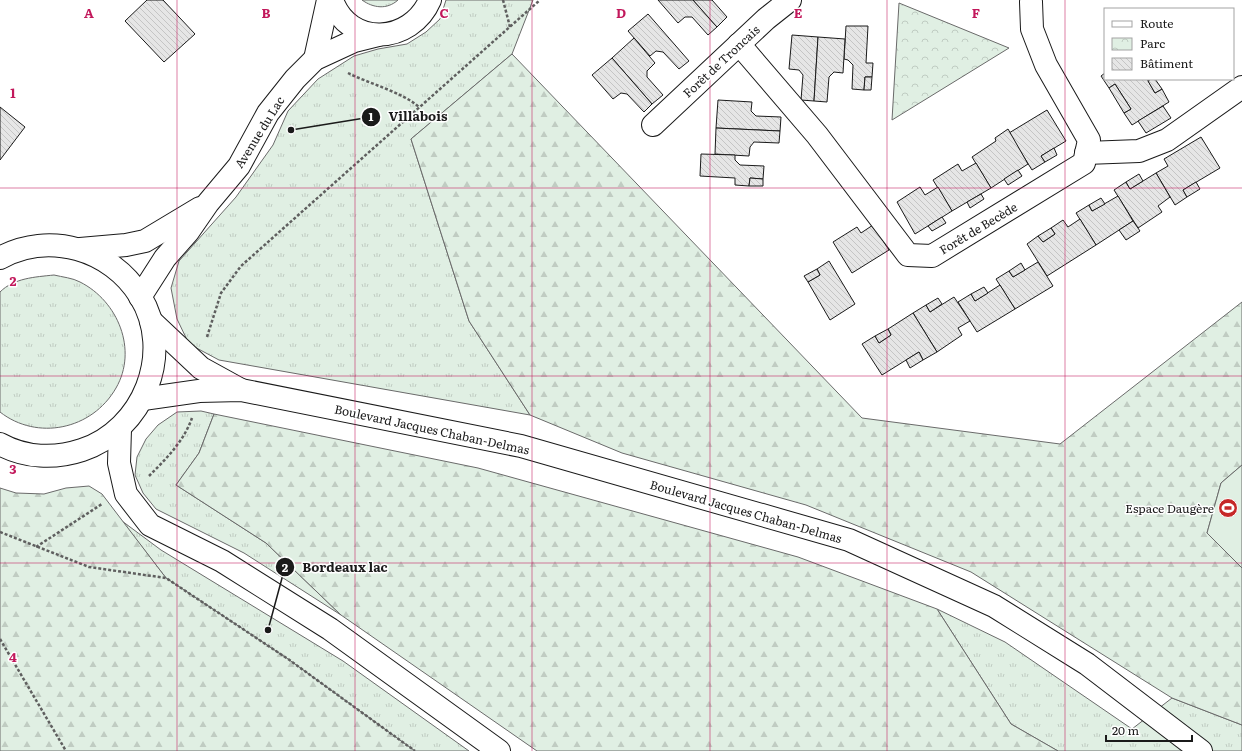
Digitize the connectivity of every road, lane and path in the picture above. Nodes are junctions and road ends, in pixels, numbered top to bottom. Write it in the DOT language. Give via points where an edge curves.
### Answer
graph roads {
  1 [pos="328,0"];
  2 [pos="332,0"];
  3 [pos="430,0"];
  4 [pos="504,0"];
  5 [pos="540,0"];
  6 [pos="790,0"];
  7 [pos="1031,1"];
  8 [pos="510,26"];
  9 [pos="378,35"];
  10 [pos="739,44"];
  11 [pos="315,58"];
  12 [pos="1242,87"];
  13 [pos="653,125"];
  14 [pos="1086,153"];
  15 [pos="208,203"];
  16 [pos="80,249"];
  17 [pos="4,254"];
  18 [pos="140,297"];
  19 [pos="151,321"];
  20 [pos="201,368"];
  21 [pos="241,390"];
  22 [pos="199,391"];
  23 [pos="143,399"];
  24 [pos="120,429"];
  25 [pos="0,444"];
  26 [pos="126,494"];
  27 [pos="0,532"];
  28 [pos="36,547"];
  29 [pos="0,639"];
  30 [pos="66,751"];
  31 [pos="416,751"];
  32 [pos="499,751"];
  33 [pos="1201,751"];
  1 -- 11 [label="main road"];
  2 -- 9 [label="main road" via="335,9 346,22 361,31"];
  3 -- 9 [label="main road, Avenue du Lac" via="417,21 392,34"];
  4 -- 8 [label="path"];
  5 -- 8 [label="path"];
  6 -- 10 [label="main road, Forêt de Troncais"];
  7 -- 14 [label="main road" via="1032,29 1046,65 1089,140"];
  8 -- 20 [label="path" via="241,266 221,294 203,349"];
  9 -- 11 [label="main road, Avenue du Lac" via="354,41"];
  10 -- 13 [label="main road, Forêt de Troncais"];
  10 -- 14 [label="main road, Forêt de Becède" via="817,135 908,254 932,256 1084,164"];
  11 -- 15 [label="main road, Avenue du Lac" via="268,113 239,166"];
  12 -- 14 [label="main road" via="1167,140 1139,150"];
  15 -- 16 [label="main road, Avenue du Lac" via="144,241"];
  15 -- 18 [label="main road, Avenue du Lac" via="188,232 165,258"];
  16 -- 17 [label="main road" via="37,245"];
  16 -- 18 [label="main road" via="104,260 124,276"];
  18 -- 19 [label="main road"];
  19 -- 20 [label="main road, Boulevard Jacques Chaban-Delmas"];
  19 -- 23 [label="main road" via="155,348 152,374"];
  20 -- 21 [label="main road, Boulevard Jacques Chaban-Delmas"];
  21 -- 22 [label="main road, Boulevard Jacques Chaban-Delmas"];
  21 -- 33 [label="main road, Boulevard Jacques Chaban-Delmas" via="521,446 849,540 994,606 1087,664"];
  22 -- 23 [label="main road, Boulevard Jacques Chaban-Delmas"];
  22 -- 26 [label="path" via="184,435 167,458 138,488"];
  23 -- 24 [label="main road"];
  24 -- 25 [label="main road" via="95,446 67,455 38,456 8,449"];
  24 -- 26 [label="main road" via="119,463"];
  26 -- 28 [label="path" via="100,505"];
  26 -- 32 [label="main road" via="150,525 222,561 330,629"];
  27 -- 28 [label="path"];
  28 -- 31 [label="path" via="89,567 166,578 288,659"];
  29 -- 30 [label="path"];
}
